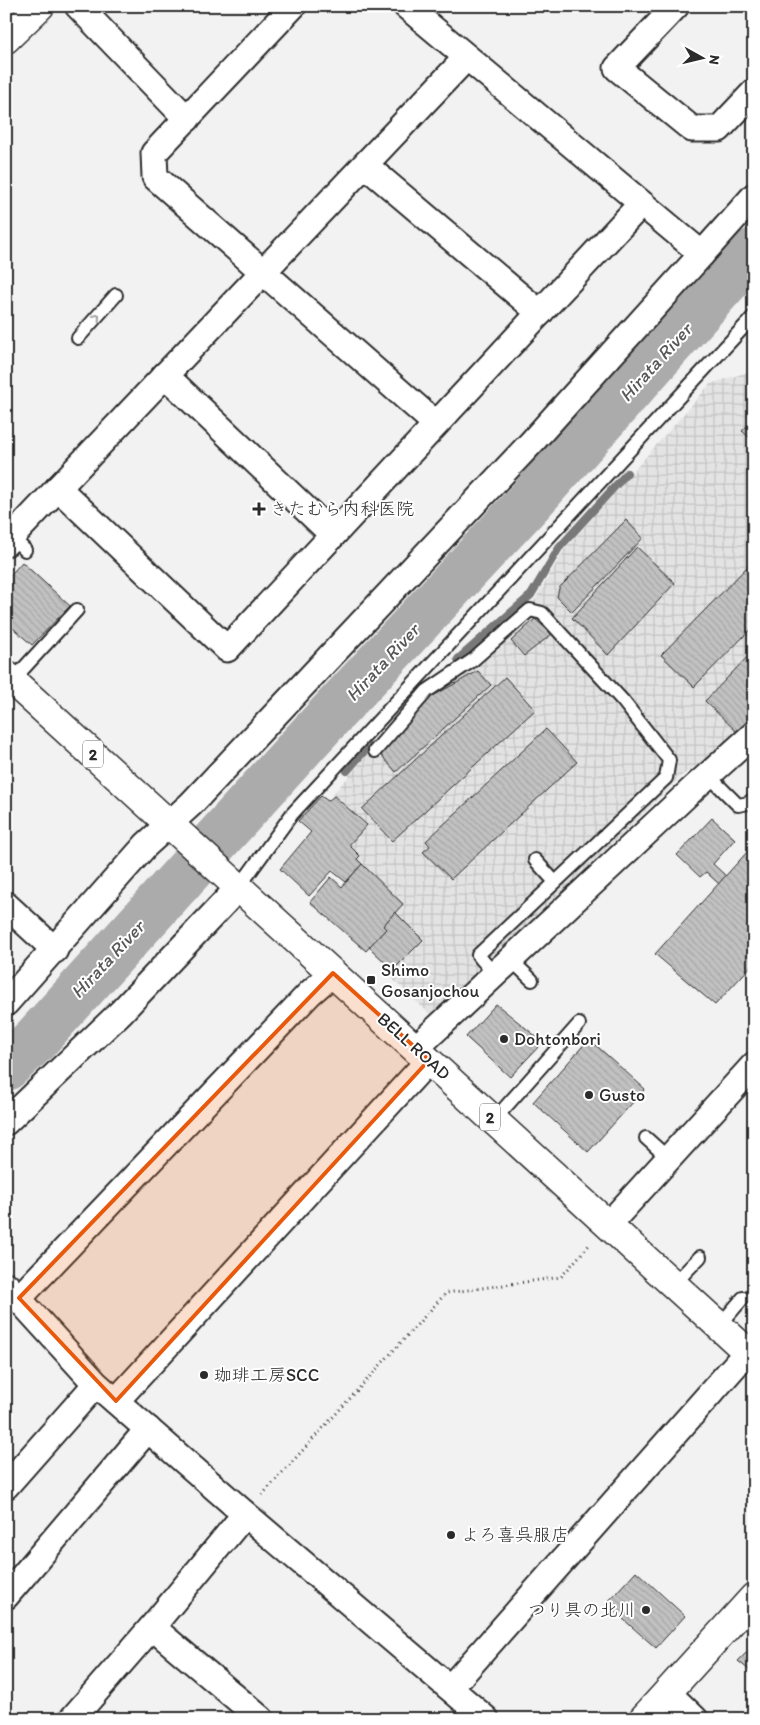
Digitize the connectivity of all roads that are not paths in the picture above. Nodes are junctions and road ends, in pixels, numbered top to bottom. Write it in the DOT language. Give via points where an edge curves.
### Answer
graph roads {
  1 [pos="40,6"];
  2 [pos="78,6"];
  3 [pos="293,6"];
  4 [pos="406,6"];
  5 [pos="676,6"];
  6 [pos="6,39"];
  7 [pos="466,58"];
  8 [pos="754,92"];
  9 [pos="186,119"];
  10 [pos="366,165"];
  11 [pos="754,196"];
  12 [pos="641,204"];
  13 [pos="702,254"];
  14 [pos="264,271"];
  15 [pos="116,296"];
  16 [pos="540,313"];
  17 [pos="754,316"];
  18 [pos="78,338"];
  19 [pos="165,375"];
  20 [pos="436,424"];
  21 [pos="58,488"];
  22 [pos="333,535"];
  23 [pos="14,543"];
  24 [pos="78,610"];
  25 [pos="9,678"];
  26 [pos="754,734"];
  27 [pos="375,751"];
  28 [pos="708,775"];
  29 [pos="754,798"];
  30 [pos="174,828"];
  31 [pos="535,860"];
  32 [pos="233,881"];
  33 [pos="555,882"];
  34 [pos="6,904"];
  35 [pos="55,950"];
  36 [pos="503,968"];
  37 [pos="333,973"];
  38 [pos="532,980"];
  39 [pos="6,1004"];
  40 [pos="579,1024"];
  41 [pos="422,1054"];
  42 [pos="754,1065"];
  43 [pos="494,1120"];
  44 [pos="6,1122"];
  45 [pos="646,1138"];
  46 [pos="668,1158"];
  47 [pos="599,1234"];
  48 [pos="700,1257"];
  49 [pos="674,1285"];
  50 [pos="12,1292"];
  51 [pos="743,1298"];
  52 [pos="719,1326"];
  53 [pos="750,1355"];
  54 [pos="96,1384"];
  55 [pos="116,1402"];
  56 [pos="148,1429"];
  57 [pos="6,1486"];
  58 [pos="244,1514"];
  59 [pos="6,1596"];
  60 [pos="754,1597"];
  61 [pos="152,1627"];
  62 [pos="450,1688"];
  63 [pos="667,1692"];
  64 [pos="72,1719"];
  65 [pos="261,1719"];
  66 [pos="486,1719"];
  67 [pos="643,1719"];
  68 [pos="695,1719"];
  1 -- 6 [label="main road"];
  2 -- 9 [label="street"];
  3 -- 9 [label="street"];
  4 -- 7 [label="street"];
  5 -- 8 [label="street" via="617,68 692,129 719,128"];
  7 -- 10 [label="street"];
  7 -- 12 [label="street"];
  9 -- 14 [label="street" via="154,153 155,177"];
  10 -- 14 [label="street"];
  10 -- 16 [label="street"];
  11 -- 13 [label="street"];
  12 -- 13 [label="street"];
  12 -- 16 [label="street"];
  13 -- 30 [label="street" via="524,450 191,804"];
  14 -- 19 [label="street" via="180,350"];
  14 -- 20 [label="street"];
  18 -- 15 [label="lane, one-way"];
  16 -- 20 [label="street"];
  17 -- 32 [label="lane"];
  19 -- 21 [label="street" via="140,392"];
  19 -- 22 [label="street"];
  20 -- 22 [label="street"];
  21 -- 22 [label="street" via="228,649"];
  21 -- 23 [label="street"];
  24 -- 25 [label="lane"];
  25 -- 30 [label="main road, BELL ROAD / 2"];
  26 -- 28 [label="street"];
  27 -- 33 [label="lane" via="427,691 473,660 530,610 542,614 623,701 669,760 666,778"];
  28 -- 29 [label="lane" via="738,805 749,803"];
  28 -- 36 [label="street"];
  30 -- 32 [label="main road, BELL ROAD / 2"];
  30 -- 35 [label="street" via="146,844"];
  31 -- 33 [label="lane"];
  32 -- 37 [label="main road, BELL ROAD / 2"];
  32 -- 44 [label="street" via="121,1012"];
  33 -- 36 [label="lane" via="478,955"];
  34 -- 35 [label="street"];
  35 -- 39 [label="street"];
  36 -- 38 [label="lane"];
  36 -- 41 [label="street"];
  37 -- 41 [label="main road, BELL ROAD / 2"];
  37 -- 50 [label="street" via="310,992"];
  40 -- 43 [label="lane"];
  41 -- 43 [label="main road, BELL ROAD / 2"];
  41 -- 55 [label="street"];
  42 -- 46 [label="street"];
  43 -- 47 [label="main road, BELL ROAD / 2"];
  45 -- 46 [label="lane"];
  46 -- 47 [label="street"];
  47 -- 49 [label="main road, BELL ROAD / 2"];
  48 -- 49 [label="lane"];
  49 -- 52 [label="main road, BELL ROAD / 2"];
  50 -- 54 [label="street"];
  51 -- 52 [label="lane"];
  52 -- 53 [label="main road, BELL ROAD / 2"];
  53 -- 62 [label="street"];
  54 -- 55 [label="street"];
  54 -- 57 [label="street"];
  55 -- 56 [label="street"];
  56 -- 58 [label="street"];
  56 -- 59 [label="street"];
  58 -- 61 [label="street"];
  58 -- 62 [label="street"];
  60 -- 63 [label="main road"];
  61 -- 64 [label="street"];
  61 -- 65 [label="street"];
  62 -- 66 [label="street"];
  63 -- 67 [label="main road"];
  63 -- 68 [label="street"];
}
